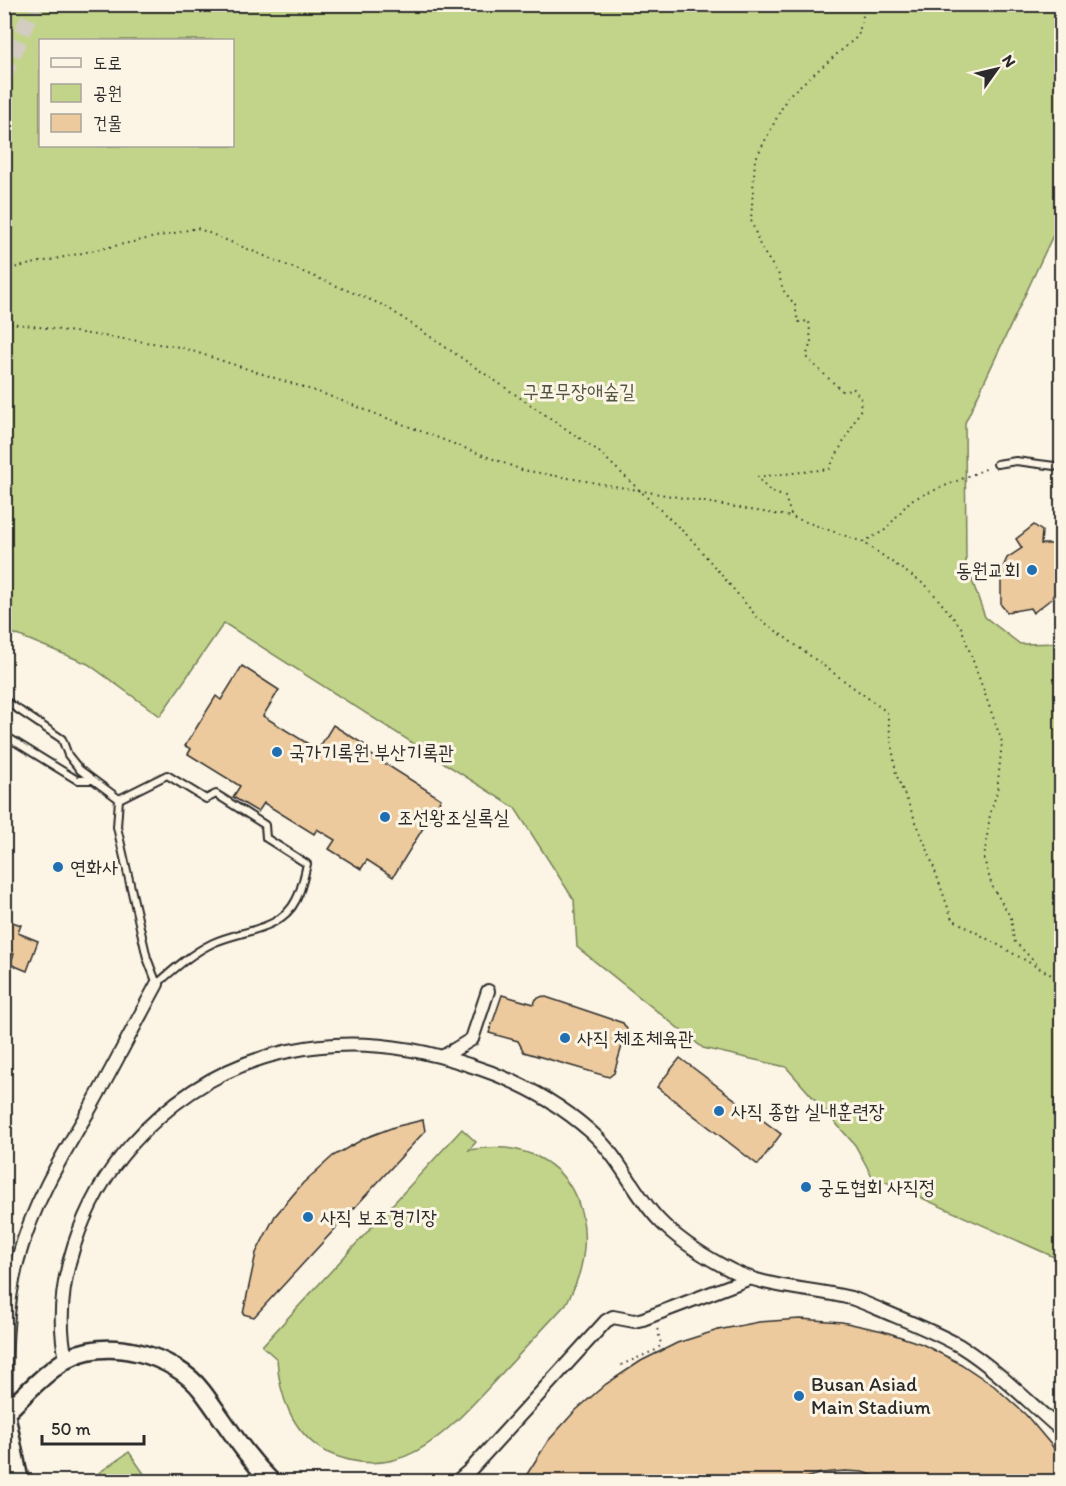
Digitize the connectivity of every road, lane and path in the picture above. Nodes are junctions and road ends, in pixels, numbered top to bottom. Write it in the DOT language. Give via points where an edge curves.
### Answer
graph roads {
  1 [pos="866,4"];
  2 [pos="4,270"];
  3 [pos="4,322"];
  4 [pos="997,464"];
  5 [pos="1062,467"];
  6 [pos="640,491"];
  7 [pos="792,517"];
  8 [pos="863,542"];
  9 [pos="4,700"];
  10 [pos="4,735"];
  11 [pos="94,780"];
  12 [pos="119,799"];
  13 [pos="1041,969"];
  14 [pos="1062,981"];
  15 [pos="157,984"];
  16 [pos="488,991"];
  17 [pos="444,1056"];
  18 [pos="748,1279"];
  19 [pos="659,1325"];
  20 [pos="66,1359"];
  21 [pos="621,1365"];
  22 [pos="5,1413"];
  23 [pos="1062,1431"];
  24 [pos="20,1482"];
  25 [pos="272,1482"];
  26 [pos="456,1482"];
  1 -- 7 [label="path" via="858,36 788,96 755,160 751,220 783,291 795,305 798,322 809,321 811,342 806,357 842,391 854,389 861,399 860,411 829,469 756,477 770,491 785,497"];
  2 -- 6 [label="path" via="197,228 385,306 597,450"];
  3 -- 6 [label="path" via="180,347 324,394 522,470"];
  4 -- 5 [label="lane" via="1025,461"];
  4 -- 8 [label="path" via="911,500 884,531"];
  6 -- 7 [label="path"];
  6 -- 13 [label="path" via="691,539 757,617 887,712 896,774 952,919"];
  7 -- 8 [label="path"];
  8 -- 13 [label="path" via="928,587 961,627 1002,742 984,859 992,886 1011,918 1014,941"];
  9 -- 11 [label="lane" via="62,739 68,755"];
  10 -- 11 [label="lane" via="77,780"];
  11 -- 12 [label="lane"];
  12 -- 15 [label="lane" via="117,827 147,958"];
  12 -- 15 [label="lane" via="166,775 206,799 216,794 245,812 265,825 266,838 307,864 296,901 281,918 267,927 211,944"];
  13 -- 14 [label="path"];
  15 -- 22 [label="street" via="61,1154 33,1216 10,1300"];
  16 -- 17 [label="street" via="472,1039"];
  17 -- 18 [label="street" via="512,1081 571,1114 616,1158 658,1220 692,1246"];
  17 -- 20 [label="street" via="369,1043 299,1049 229,1071 197,1086 169,1107 145,1129 105,1178 79,1236 62,1303 60,1334"];
  18 -- 23 [label="street" via="852,1299 924,1328 985,1365"];
  18 -- 26 [label="street" via="643,1319 613,1317 606,1321"];
  19 -- 21 [label="path" via="658,1349"];
  20 -- 22 [label="street"];
  20 -- 25 [label="street" via="112,1350 164,1359 185,1372 202,1391 233,1438"];
  22 -- 24 [label="street"];
}
